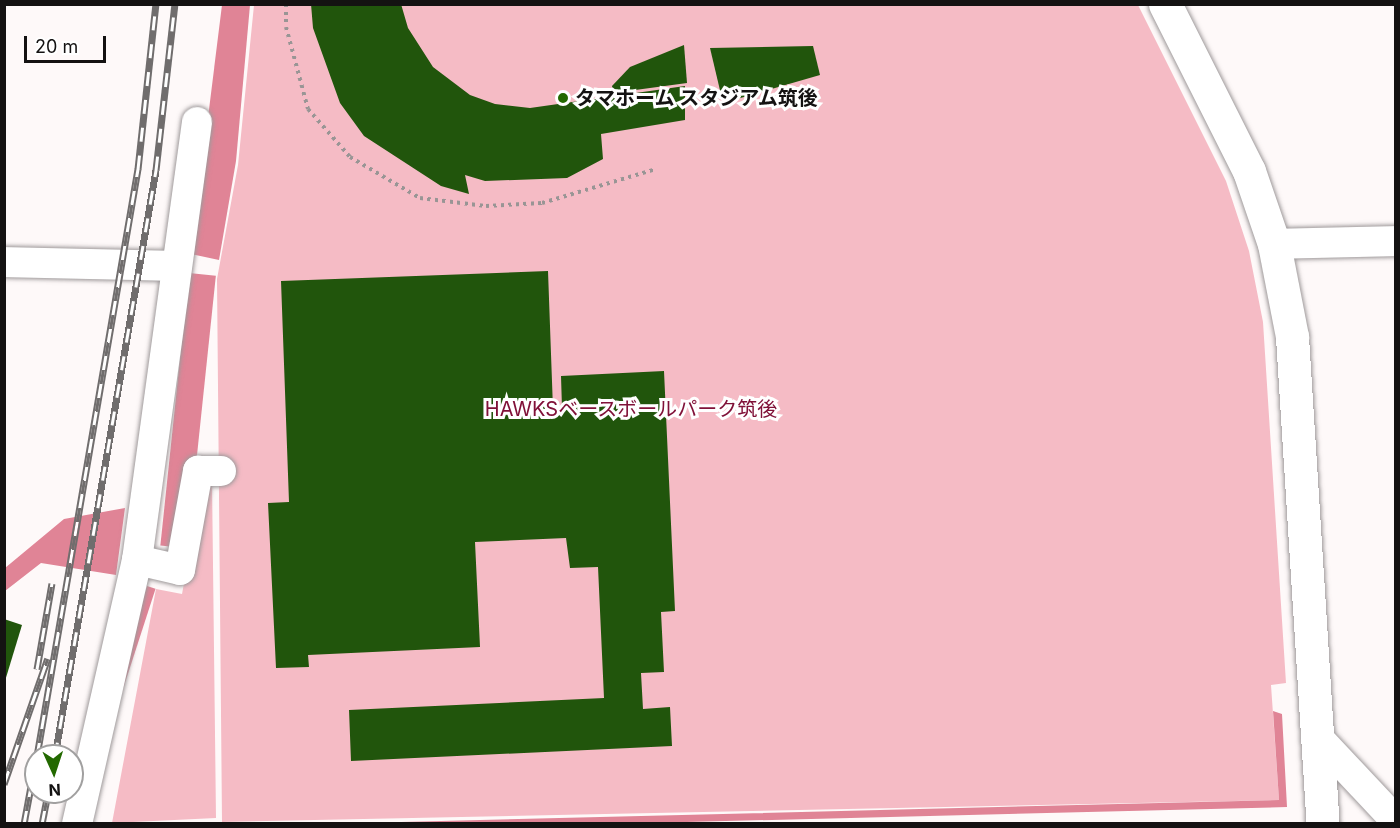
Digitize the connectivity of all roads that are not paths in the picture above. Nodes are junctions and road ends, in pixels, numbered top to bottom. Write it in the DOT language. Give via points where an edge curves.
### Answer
graph roads {
  1 [pos="1165,4"];
  2 [pos="197,122"];
  3 [pos="1395,241"];
  4 [pos="1274,244"];
  5 [pos="4,262"];
  6 [pos="175,266"];
  7 [pos="221,471"];
  8 [pos="137,560"];
  9 [pos="1319,739"];
  10 [pos="1395,821"];
  11 [pos="77,824"];
  12 [pos="1323,824"];
  1 -- 4 [label="street" via="1249,171"];
  2 -- 6 [label="street"];
  3 -- 4 [label="street"];
  4 -- 9 [label="street" via="1292,337"];
  5 -- 6 [label="street"];
  6 -- 8 [label="street"];
  7 -- 8 [label="street" via="198,471 180,570"];
  8 -- 11 [label="street"];
  9 -- 10 [label="street"];
  9 -- 12 [label="street"];
}
